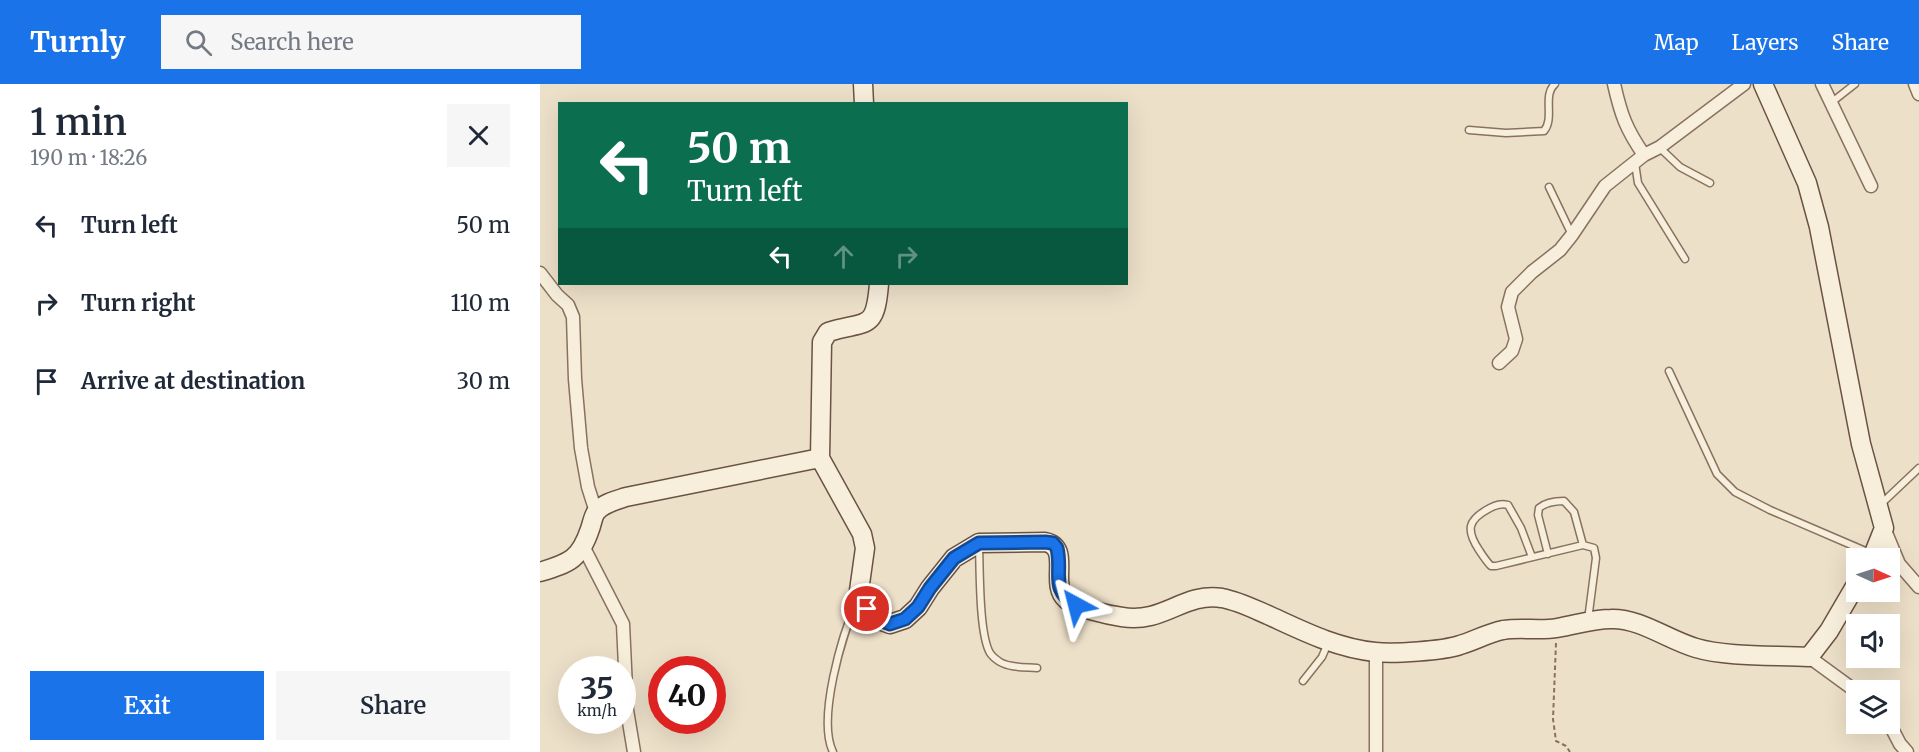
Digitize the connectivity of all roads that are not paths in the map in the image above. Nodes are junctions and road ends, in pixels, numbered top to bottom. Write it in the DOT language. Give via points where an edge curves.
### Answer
graph roads {
  1 [pos="863,84"];
  2 [pos="1555,84"];
  3 [pos="1614,84"];
  4 [pos="1744,84"];
  5 [pos="1763,84"];
  6 [pos="1822,84"];
  7 [pos="1855,84"];
  8 [pos="1915,84"];
  9 [pos="1919,94"];
  10 [pos="864,102"];
  11 [pos="1832,102"];
  12 [pos="1469,130"];
  13 [pos="1660,147"];
  14 [pos="1639,159"];
  15 [pos="1710,183"];
  16 [pos="1871,186"];
  17 [pos="1549,187"];
  18 [pos="1572,236"];
  19 [pos="1684,259"];
  20 [pos="540,273"];
  21 [pos="879,285"];
  22 [pos="1499,363"];
  23 [pos="1669,371"];
  24 [pos="820,458"];
  25 [pos="1919,468"];
  26 [pos="1879,507"];
  27 [pos="596,512"];
  28 [pos="1884,528"];
  29 [pos="979,543"];
  30 [pos="1583,545"];
  31 [pos="584,548"];
  32 [pos="1855,548"];
  33 [pos="1876,548"];
  34 [pos="1548,554"];
  35 [pos="1532,557"];
  36 [pos="540,572"];
  37 [pos="1919,587"];
  38 [pos="858,598"];
  39 [pos="1846,602"];
  40 [pos="1588,620"];
  41 [pos="1328,643"];
  42 [pos="1376,652"];
  43 [pos="1809,657"];
  44 [pos="1037,668"];
  45 [pos="1303,681"];
  46 [pos="1846,684"];
  47 [pos="1893,734"];
  48 [pos="1900,749"];
  49 [pos="634,752"];
  50 [pos="832,752"];
  51 [pos="1376,752"];
  1 -- 10 [label="street"];
  2 -- 12 [label="lane" via="1550,91 1549,120 1544,131"];
  3 -- 14 [label="street"];
  4 -- 13 [label="street"];
  5 -- 26 [label="street" via="1807,183 1861,444"];
  6 -- 11 [label="street"];
  7 -- 11 [label="lane"];
  8 -- 9 [label="street"];
  11 -- 16 [label="street"];
  13 -- 14 [label="street"];
  13 -- 15 [label="lane" via="1680,167"];
  14 -- 18 [label="street" via="1605,186"];
  14 -- 19 [label="lane" via="1638,183"];
  17 -- 18 [label="lane"];
  18 -- 22 [label="street" via="1512,292 1508,307 1515,345"];
  20 -- 27 [label="street" via="568,305 573,317 581,448"];
  21 -- 24 [label="street" via="874,316 864,324 828,333 822,342"];
  23 -- 32 [label="lane" via="1717,474 1734,492"];
  24 -- 27 [label="street" via="626,497"];
  24 -- 38 [label="street" via="862,534 865,548"];
  25 -- 26 [label="lane"];
  26 -- 28 [label="street"];
  27 -- 31 [label="street"];
  28 -- 33 [label="street"];
  28 -- 37 [label="street" via="1899,564"];
  29 -- 38 [label="street" via="954,558 905,619 890,624 877,619"];
  29 -- 41 [label="street" via="1053,543 1059,555 1059,588 1076,605 1142,619 1188,601 1223,598"];
  29 -- 44 [label="lane" via="990,653 1006,665"];
  30 -- 34 [label="lane"];
  30 -- 34 [label="lane" via="1574,512 1564,501 1558,501 1539,508"];
  30 -- 40 [label="lane" via="1594,548 1596,553"];
  31 -- 36 [label="street" via="558,567"];
  31 -- 49 [label="street" via="623,624 627,710"];
  34 -- 35 [label="lane"];
  35 -- 35 [label="lane" via="1491,566 1473,541 1472,522 1497,504 1508,505"];
  38 -- 50 [label="lane" via="846,624 831,691 828,732"];
  39 -- 43 [label="street"];
  40 -- 42 [label="street" via="1557,628 1502,630 1436,650"];
  40 -- 43 [label="street" via="1613,618 1634,623 1697,648 1719,652"];
  41 -- 42 [label="street"];
  41 -- 45 [label="lane"];
  42 -- 51 [label="street"];
  43 -- 46 [label="street"];
  47 -- 48 [label="street"];
}
